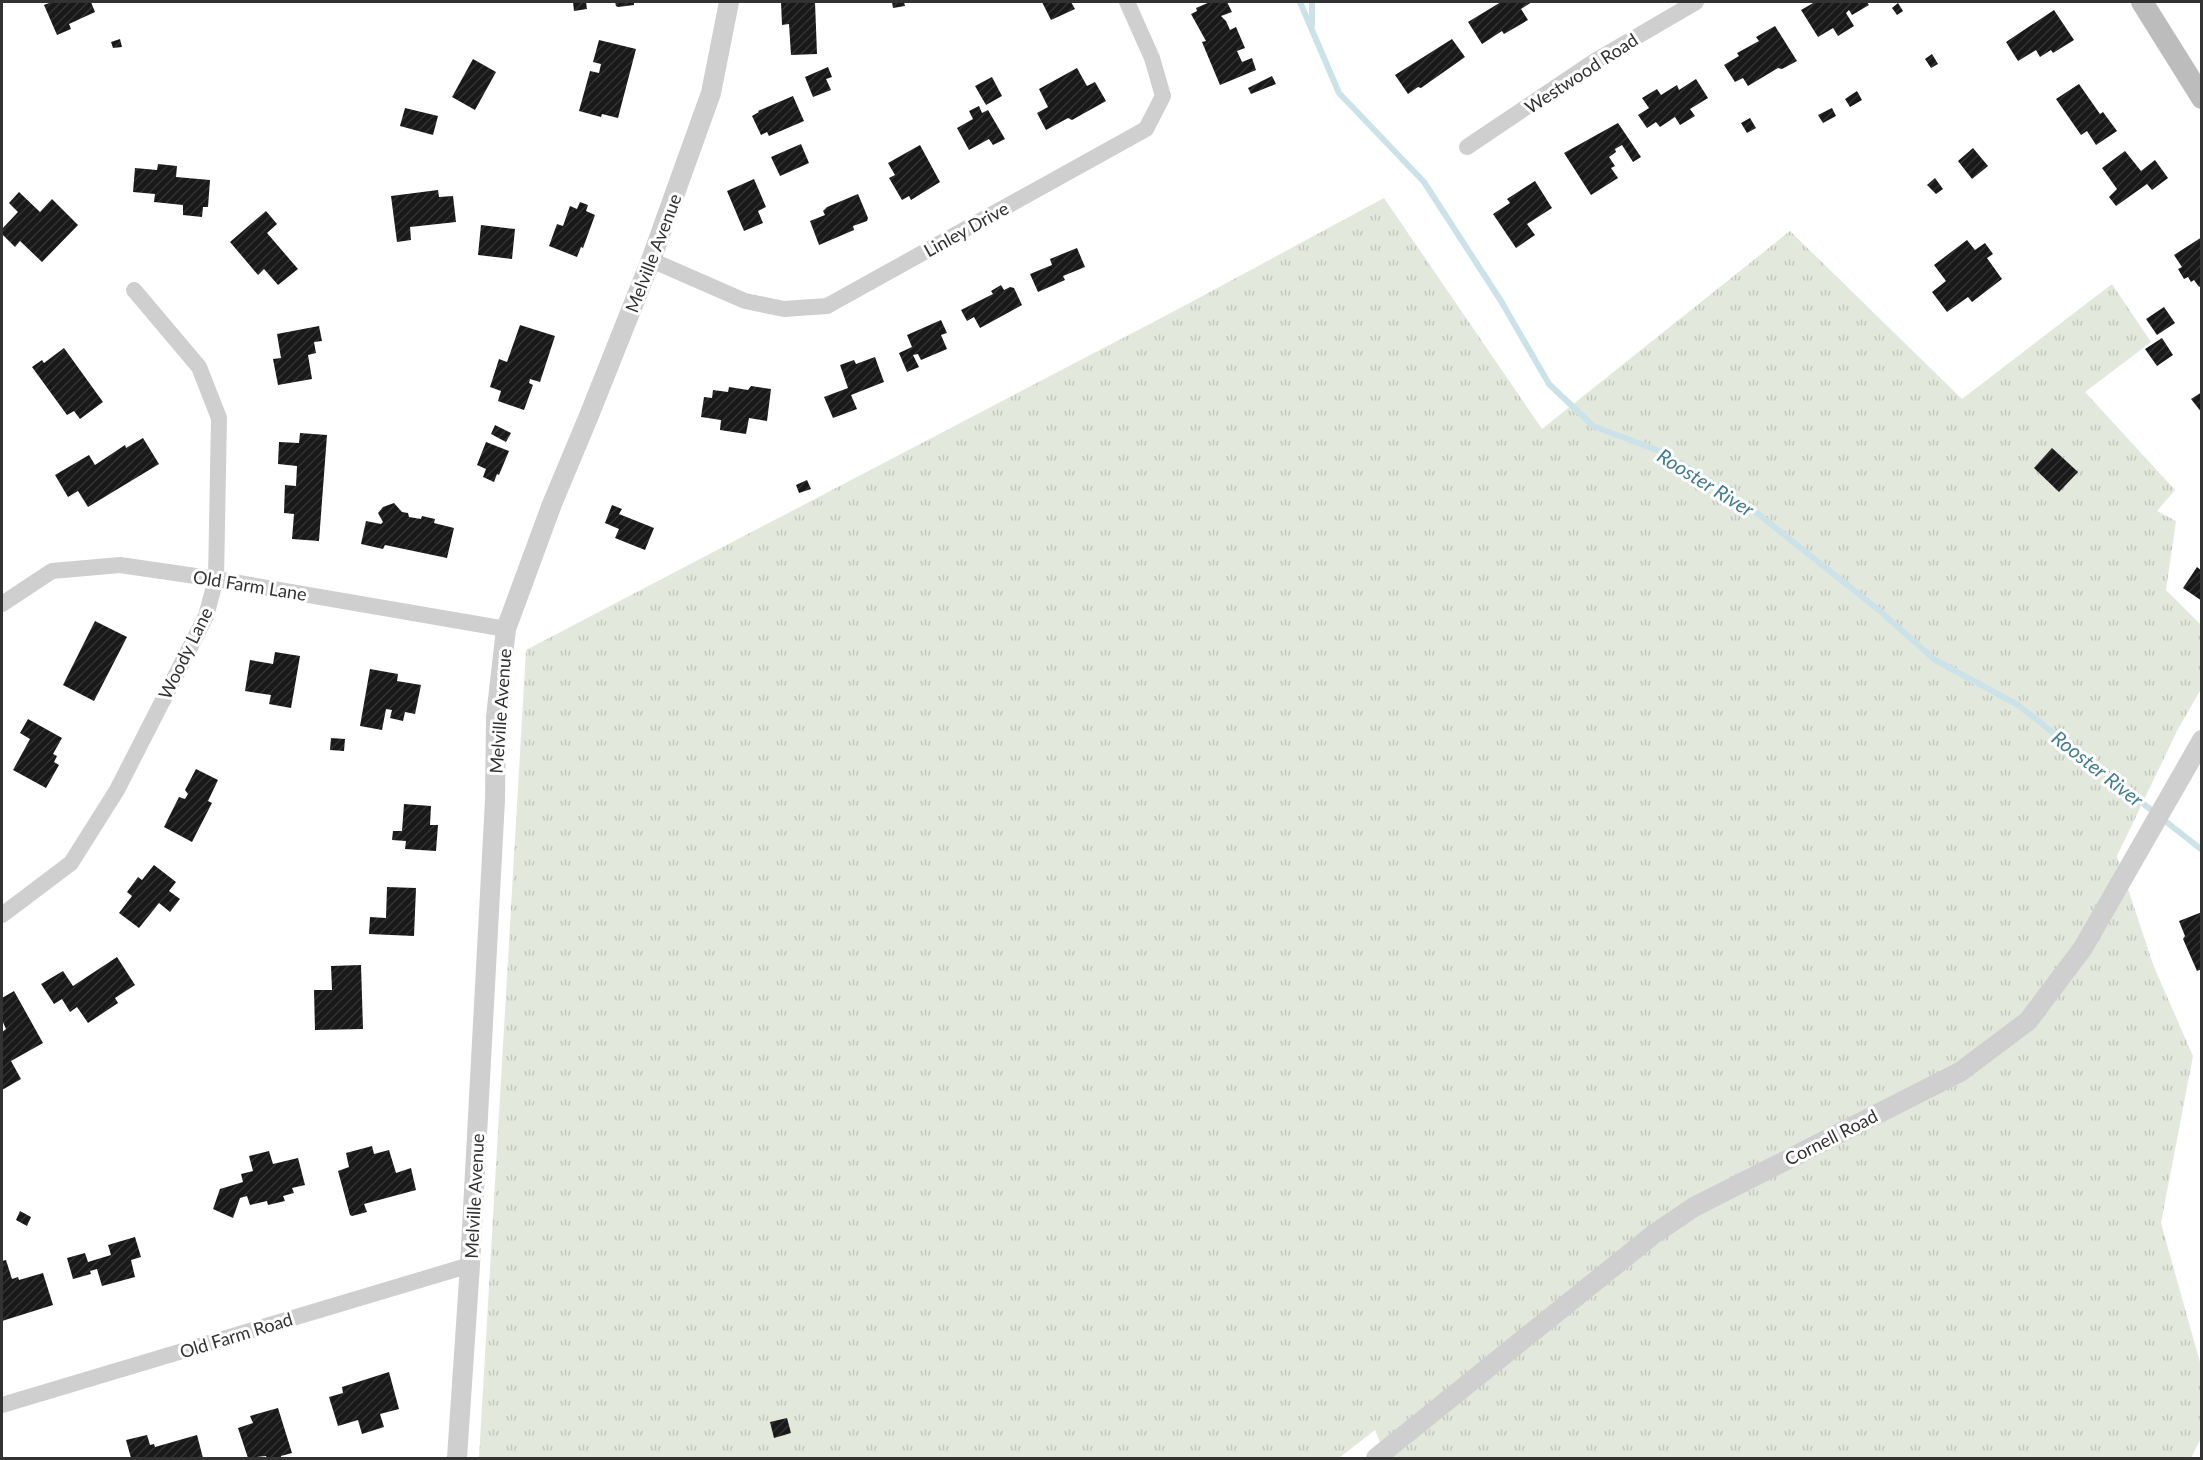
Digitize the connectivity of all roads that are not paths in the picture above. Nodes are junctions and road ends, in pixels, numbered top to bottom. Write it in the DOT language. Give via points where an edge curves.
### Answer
graph roads {
  1 [pos="729,2"];
  2 [pos="1126,2"];
  3 [pos="1696,2"];
  4 [pos="2142,2"];
  5 [pos="2200,92"];
  6 [pos="1467,147"];
  7 [pos="651,260"];
  8 [pos="134,290"];
  9 [pos="216,579"];
  10 [pos="2,604"];
  11 [pos="506,629"];
  12 [pos="2202,740"];
  13 [pos="2,915"];
  14 [pos="470,1265"];
  15 [pos="2,1406"];
  16 [pos="457,1458"];
  17 [pos="1376,1458"];
  1 -- 7 [label="street, Melville Avenue" via="711,93"];
  2 -- 7 [label="street, Linley Drive" via="1152,58 1163,96 1146,129 827,306 784,309 745,301"];
  3 -- 6 [label="street, Westwood Road" via="1595,62"];
  4 -- 5 [label="main road"];
  7 -- 11 [label="street, Melville Avenue"];
  8 -- 9 [label="street, Woody Lane" via="200,367 219,418"];
  9 -- 10 [label="street, Old Farm Lane" via="120,565 52,571"];
  9 -- 11 [label="street, Old Farm Lane"];
  9 -- 13 [label="street, Woody Lane" via="206,616 122,780 70,863"];
  11 -- 14 [label="street, Melville Avenue" via="496,717"];
  12 -- 17 [label="street, Cornell Road" via="2083,948 2028,1021 1960,1072 1694,1207 1670,1223"];
  14 -- 15 [label="street, Old Farm Road"];
  14 -- 16 [label="street, Melville Avenue"];
}
